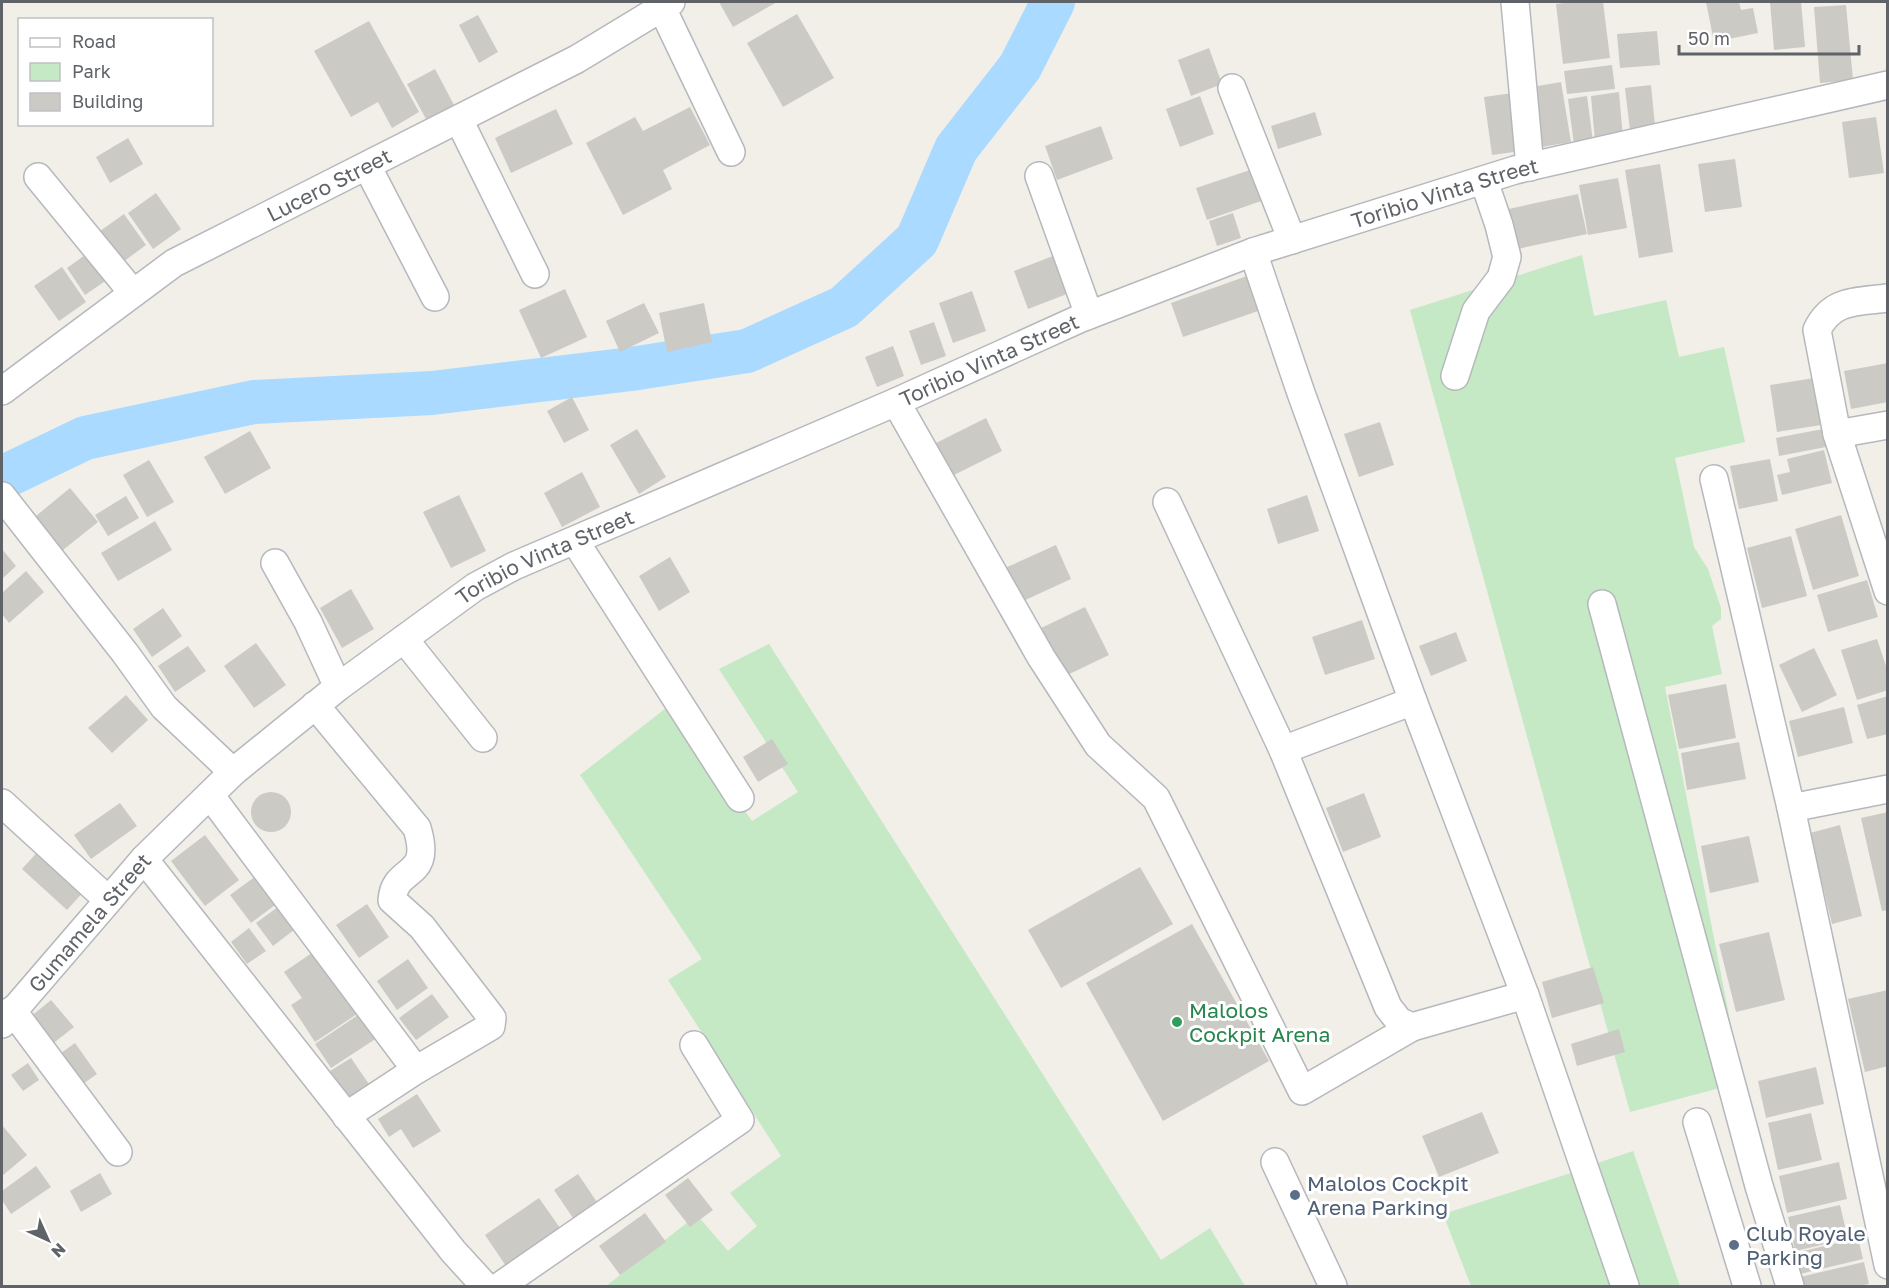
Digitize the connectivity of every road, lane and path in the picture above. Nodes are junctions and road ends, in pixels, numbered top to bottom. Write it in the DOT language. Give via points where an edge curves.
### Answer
graph roads {
  1 [pos="1515,2"];
  2 [pos="667,4"];
  3 [pos="1887,85"];
  4 [pos="1232,88"];
  5 [pos="459,120"];
  6 [pos="731,152"];
  7 [pos="367,166"];
  8 [pos="1530,167"];
  9 [pos="1039,176"];
  10 [pos="38,177"];
  11 [pos="1484,181"];
  12 [pos="1292,240"];
  13 [pos="1253,252"];
  14 [pos="535,274"];
  15 [pos="133,293"];
  16 [pos="435,297"];
  17 [pos="1887,298"];
  18 [pos="1089,315"];
  19 [pos="1455,376"];
  20 [pos="2,391"];
  21 [pos="896,402"];
  22 [pos="1887,424"];
  23 [pos="1837,434"];
  24 [pos="1714,479"];
  25 [pos="6,502"];
  26 [pos="1167,502"];
  27 [pos="575,541"];
  28 [pos="275,563"];
  29 [pos="1887,590"];
  30 [pos="1602,604"];
  31 [pos="404,639"];
  32 [pos="338,687"];
  33 [pos="1413,701"];
  34 [pos="315,705"];
  35 [pos="483,738"];
  36 [pos="1283,750"];
  37 [pos="233,772"];
  38 [pos="1887,789"];
  39 [pos="210,795"];
  40 [pos="740,798"];
  41 [pos="2,803"];
  42 [pos="1791,808"];
  43 [pos="179,823"];
  44 [pos="144,859"];
  45 [pos="107,899"];
  46 [pos="1525,995"];
  47 [pos="9,1005"];
  48 [pos="1412,1027"];
  49 [pos="694,1045"];
  50 [pos="416,1070"];
  51 [pos="346,1116"];
  52 [pos="1697,1122"];
  53 [pos="118,1152"];
  54 [pos="1275,1162"];
  55 [pos="1759,1186"];
  56 [pos="1719,1194"];
  57 [pos="1780,1256"];
  58 [pos="1887,1265"];
  59 [pos="1744,1276"];
  60 [pos="485,1287"];
  61 [pos="500,1287"];
  62 [pos="1333,1287"];
  63 [pos="1625,1287"];
  64 [pos="1790,1287"];
  1 -- 8 [label="street"];
  2 -- 5 [label="street, Lucero Street" via="577,59"];
  2 -- 6 [label="street"];
  3 -- 8 [label="street, Toribio Vinta Street"];
  4 -- 12 [label="street"];
  5 -- 7 [label="street, Lucero Street"];
  5 -- 14 [label="street"];
  7 -- 15 [label="street, Lucero Street" via="174,263"];
  7 -- 16 [label="street"];
  8 -- 11 [label="street, Toribio Vinta Street"];
  9 -- 18 [label="street"];
  10 -- 15 [label="street"];
  11 -- 12 [label="street, Toribio Vinta Street"];
  11 -- 19 [label="street" via="1507,257 1501,278 1476,311"];
  12 -- 13 [label="street, Toribio Vinta Street"];
  13 -- 18 [label="street, Toribio Vinta Street"];
  13 -- 33 [label="street"];
  15 -- 20 [label="street, Lucero Street"];
  17 -- 23 [label="street" via="1839,305 1823,317 1817,330"];
  18 -- 21 [label="street, Toribio Vinta Street"];
  21 -- 27 [label="street, Toribio Vinta Street"];
  21 -- 48 [label="street" via="1041,657 1098,745 1156,798 1302,1091"];
  22 -- 23 [label="street"];
  23 -- 29 [label="street"];
  24 -- 42 [label="street"];
  25 -- 37 [label="street" via="164,707"];
  26 -- 36 [label="street"];
  27 -- 31 [label="street, Toribio Vinta Street" via="513,566 475,587"];
  27 -- 40 [label="street"];
  28 -- 32 [label="street"];
  30 -- 55 [label="street"];
  31 -- 32 [label="street, Toribio Vinta Street"];
  31 -- 35 [label="street"];
  32 -- 34 [label="street, Toribio Vinta Street"];
  33 -- 36 [label="street"];
  33 -- 46 [label="street"];
  34 -- 37 [label="street, Toribio Vinta Street"];
  34 -- 50 [label="street" via="417,828 424,849 420,861 398,885 392,900 422,927 492,1018 491,1026"];
  36 -- 48 [label="street" via="1388,1007 1399,1021"];
  37 -- 39 [label="street, Toribio Vinta Street"];
  38 -- 42 [label="street"];
  39 -- 43 [label="street, Toribio Vinta Street"];
  39 -- 50 [label="street"];
  41 -- 45 [label="street"];
  42 -- 58 [label="street"];
  43 -- 44 [label="street, Gumamela Street"];
  44 -- 45 [label="street, Gumamela Street"];
  44 -- 51 [label="street"];
  45 -- 47 [label="street, Gumamela Street"];
  46 -- 48 [label="street"];
  46 -- 63 [label="street"];
  47 -- 53 [label="street"];
  49 -- 61 [label="street" via="740,1120"];
  50 -- 51 [label="street"];
  51 -- 60 [label="street"];
  52 -- 56 [label="street"];
  54 -- 62 [label="street"];
  55 -- 56 [label="street"];
  55 -- 57 [label="street"];
  56 -- 59 [label="street"];
  57 -- 59 [label="street"];
  57 -- 64 [label="street"];
}
